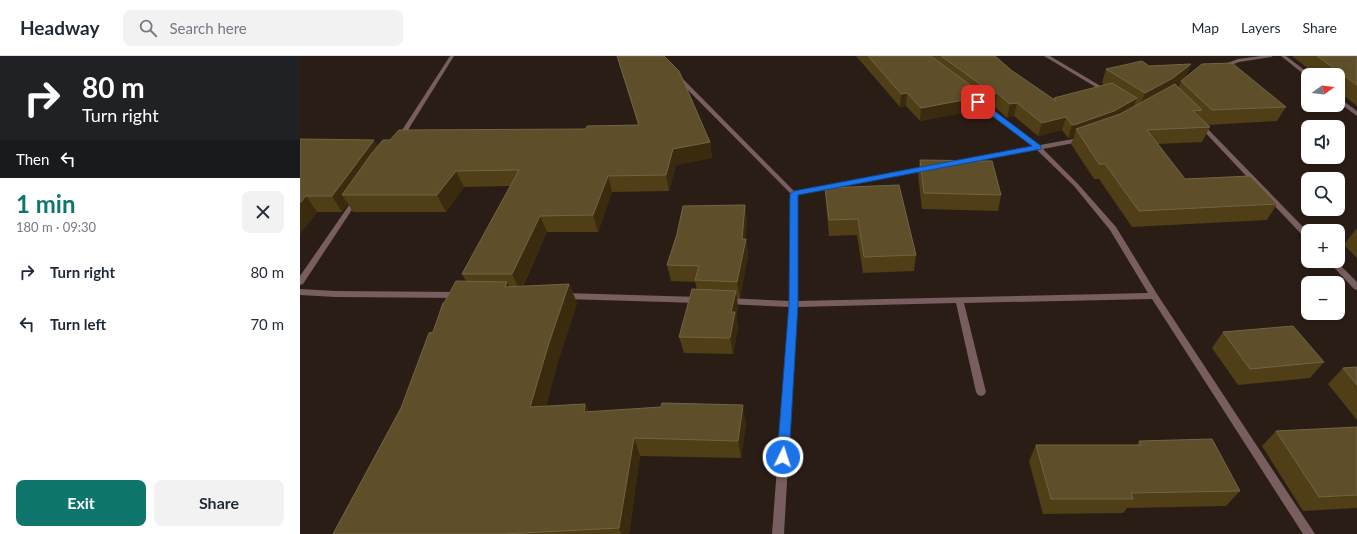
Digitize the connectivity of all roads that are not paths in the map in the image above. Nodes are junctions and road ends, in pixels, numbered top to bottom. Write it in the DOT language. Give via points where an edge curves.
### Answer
graph roads {
  1 [pos="452,56"];
  2 [pos="1046,56"];
  3 [pos="1271,56"];
  4 [pos="1283,56"];
  5 [pos="1216,68"];
  6 [pos="671,69"];
  7 [pos="1301,70"];
  8 [pos="968,94"];
  9 [pos="1112,95"];
  10 [pos="1345,105"];
  11 [pos="1357,114"];
  12 [pos="1197,122"];
  13 [pos="1089,136"];
  14 [pos="397,144"];
  15 [pos="1038,147"];
  16 [pos="361,193"];
  17 [pos="794,194"];
  18 [pos="1301,229"];
  19 [pos="1339,268"];
  20 [pos="300,282"];
  21 [pos="1357,287"];
  22 [pos="300,292"];
  23 [pos="468,295"];
  24 [pos="554,295"];
  25 [pos="1154,296"];
  26 [pos="959,300"];
  27 [pos="794,304"];
  28 [pos="981,392"];
  29 [pos="778,534"];
  30 [pos="1310,534"];
  1 -- 14 [label="street"];
  2 -- 9 [label="street"];
  3 -- 5 [label="street" via="1238,61"];
  4 -- 7 [label="street"];
  6 -- 17 [label="street"];
  8 -- 15 [label="street"];
  10 -- 11 [label="street"];
  12 -- 18 [label="street"];
  13 -- 15 [label="street" via="1074,142"];
  15 -- 17 [label="street"];
  15 -- 25 [label="street" via="1076,185 1113,229"];
  16 -- 20 [label="street"];
  17 -- 27 [label="street"];
  19 -- 21 [label="street"];
  22 -- 23 [label="street"];
  24 -- 27 [label="street"];
  25 -- 26 [label="street"];
  25 -- 30 [label="street"];
  26 -- 27 [label="street"];
  26 -- 28 [label="street"];
  27 -- 29 [label="street"];
}
